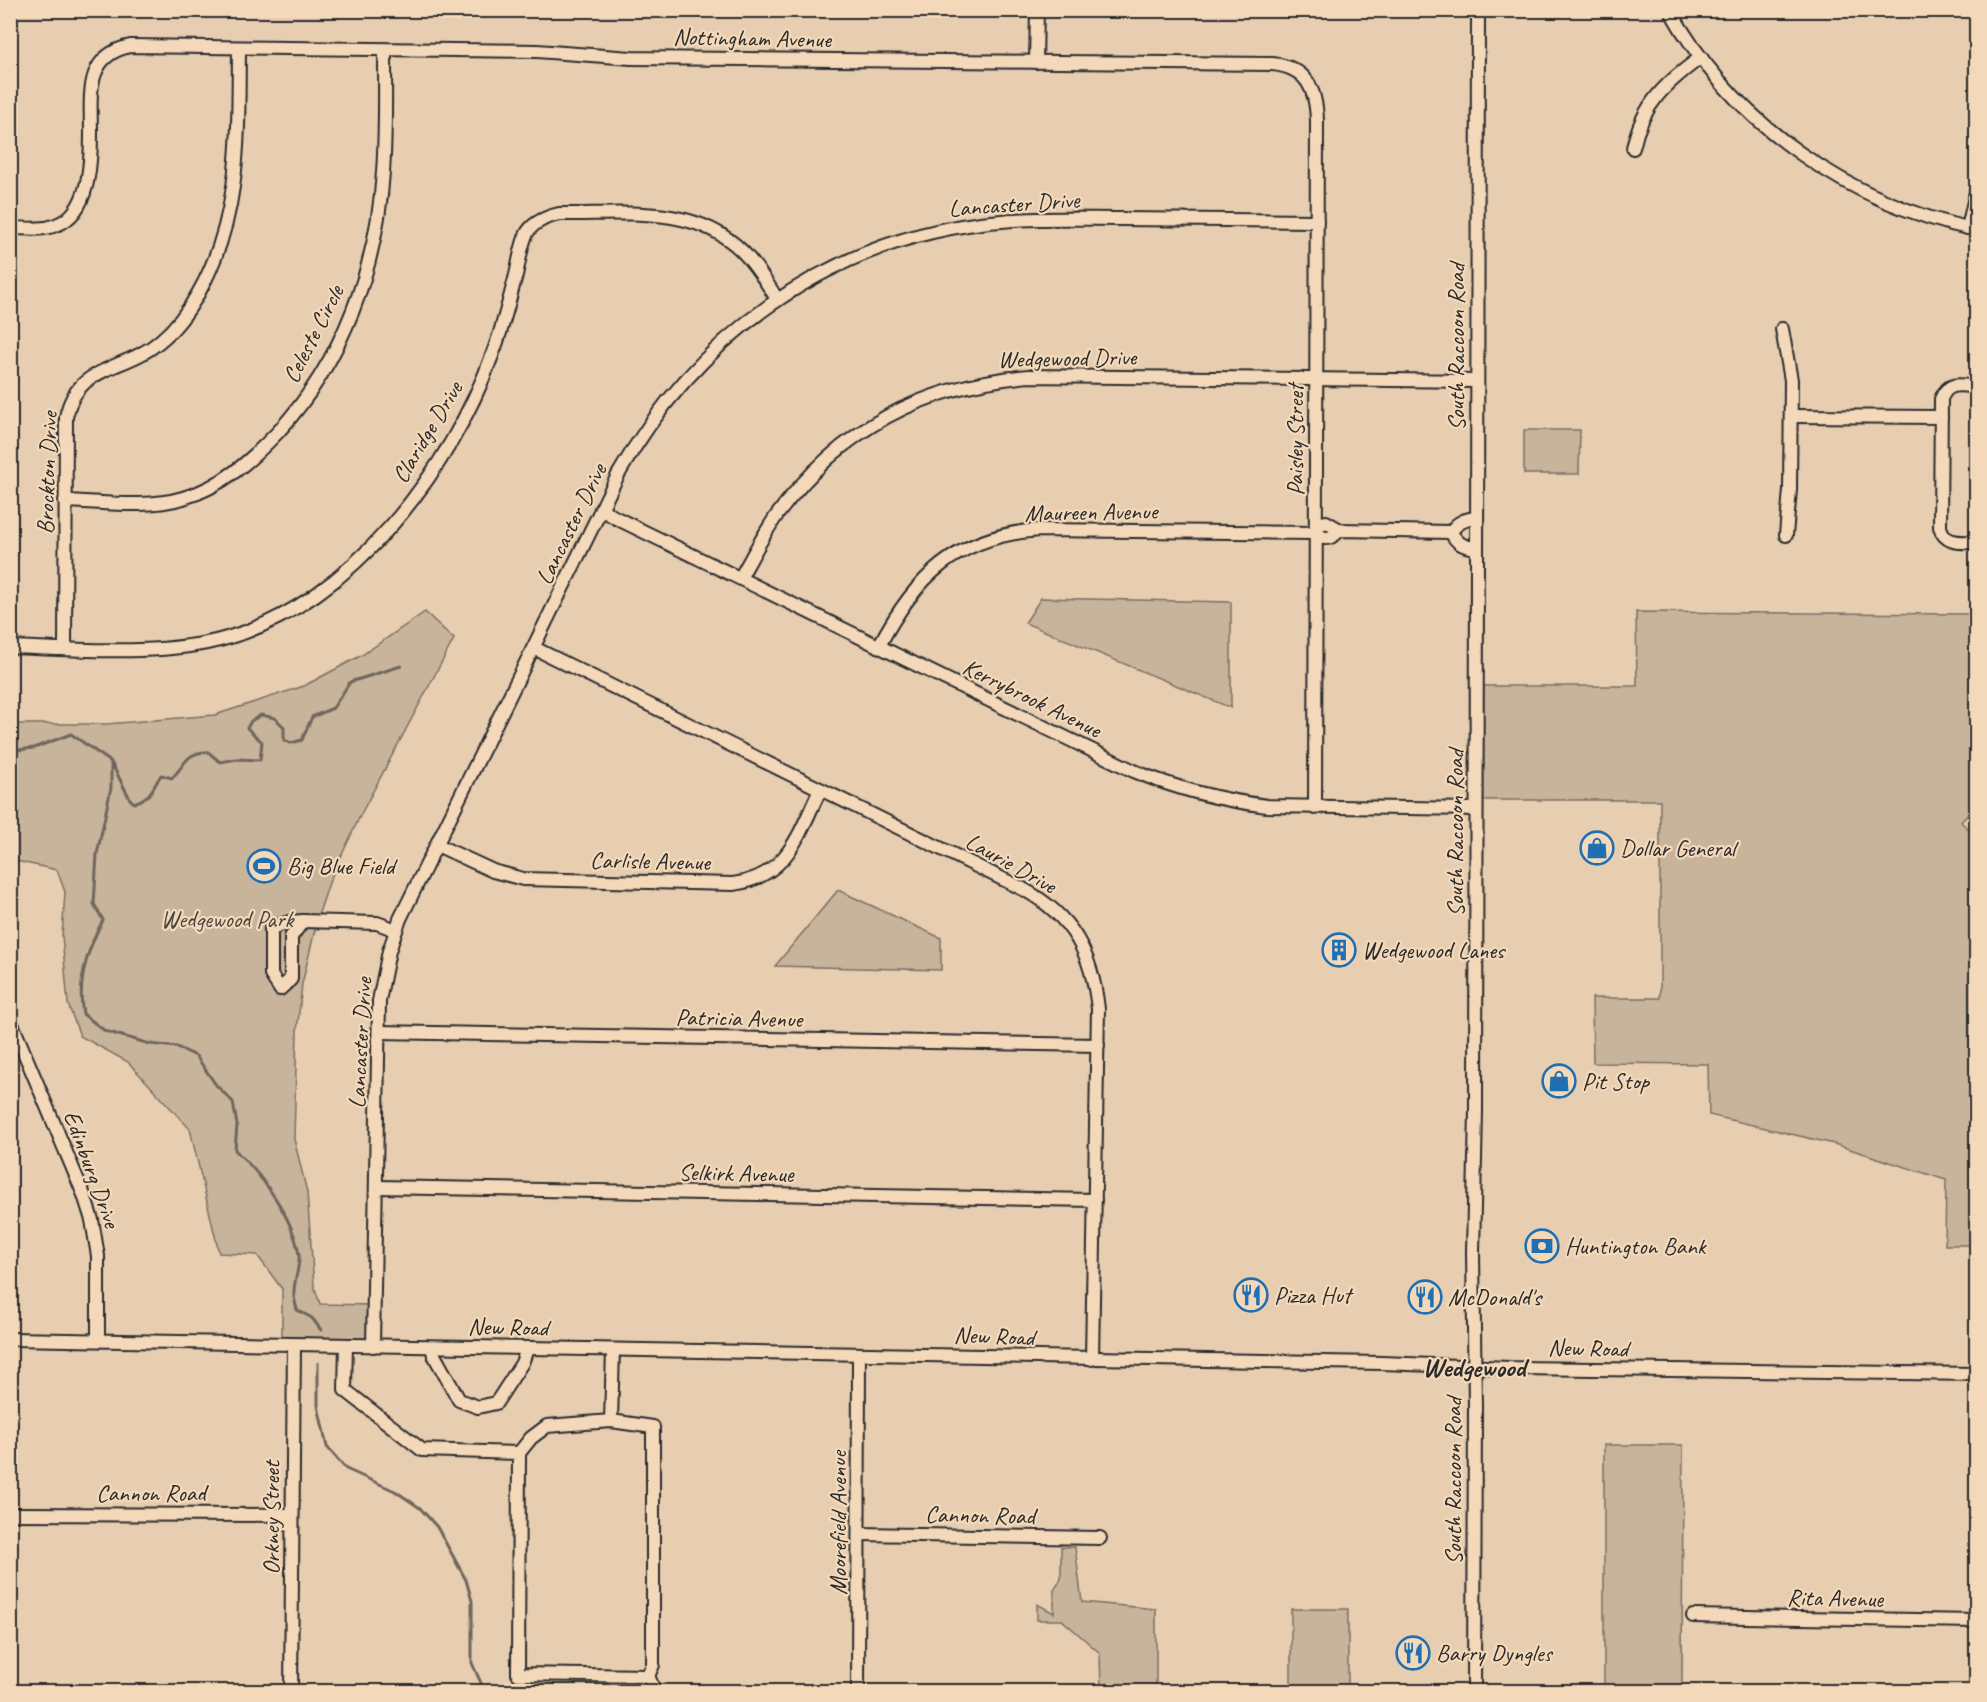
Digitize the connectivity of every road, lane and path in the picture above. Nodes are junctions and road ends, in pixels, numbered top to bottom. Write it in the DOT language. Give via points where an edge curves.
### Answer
graph roads {
  1 [pos="1037,10"];
  2 [pos="1478,10"];
  3 [pos="1670,10"];
  4 [pos="239,48"];
  5 [pos="386,50"];
  6 [pos="1701,57"];
  7 [pos="1036,62"];
  8 [pos="1303,76"];
  9 [pos="1633,148"];
  10 [pos="1977,192"];
  11 [pos="1317,221"];
  12 [pos="10,228"];
  13 [pos="1972,229"];
  14 [pos="777,299"];
  15 [pos="1782,329"];
  16 [pos="1316,378"];
  17 [pos="1476,381"];
  18 [pos="1977,387"];
  19 [pos="1791,416"];
  20 [pos="1941,417"];
  21 [pos="65,501"];
  22 [pos="601,508"];
  23 [pos="1477,518"];
  24 [pos="1451,532"];
  25 [pos="1316,533"];
  26 [pos="1786,535"];
  27 [pos="1977,542"];
  28 [pos="1477,548"];
  29 [pos="741,578"];
  30 [pos="879,646"];
  31 [pos="10,647"];
  32 [pos="65,648"];
  33 [pos="534,648"];
  34 [pos="820,790"];
  35 [pos="1316,808"];
  36 [pos="1476,809"];
  37 [pos="437,845"];
  38 [pos="303,921"];
  39 [pos="396,930"];
  40 [pos="10,1019"];
  41 [pos="379,1032"];
  42 [pos="1098,1046"];
  43 [pos="376,1187"];
  44 [pos="1095,1200"];
  45 [pos="10,1339"];
  46 [pos="98,1340"];
  47 [pos="294,1345"];
  48 [pos="346,1345"];
  49 [pos="373,1346"];
  50 [pos="432,1347"];
  51 [pos="527,1348"];
  52 [pos="613,1350"];
  53 [pos="859,1355"];
  54 [pos="1092,1359"];
  55 [pos="1474,1367"];
  56 [pos="1977,1374"];
  57 [pos="610,1421"];
  58 [pos="519,1453"];
  59 [pos="10,1514"];
  60 [pos="292,1515"];
  61 [pos="859,1534"];
  62 [pos="1100,1538"];
  63 [pos="1693,1616"];
  64 [pos="1977,1621"];
  65 [pos="648,1676"];
  66 [pos="291,1692"];
  67 [pos="655,1692"];
  68 [pos="858,1692"];
  69 [pos="1474,1692"];
  1 -- 7 [label="street"];
  2 -- 17 [label="street, South Raccoon Road"];
  3 -- 6 [label="street"];
  4 -- 5 [label="street, Nottingham Avenue"];
  4 -- 12 [label="street, Nottingham Avenue" via="130,46 108,56 98,66 91,86 88,173 79,204 55,226"];
  4 -- 21 [label="street, Brockton Drive" via="235,181 229,219 216,259 192,304 160,342 139,356 92,375 78,387 66,417"];
  5 -- 7 [label="street, Nottingham Avenue" via="547,51 631,58"];
  5 -- 21 [label="street, Celeste Circle" via="383,173 370,259 347,327 311,391 262,448 224,481 202,492 160,503"];
  6 -- 9 [label="street" via="1654,98 1640,122"];
  6 -- 13 [label="street" via="1762,124 1834,176 1899,208"];
  7 -- 8 [label="street, Nottingham Avenue" via="1272,64 1286,66"];
  8 -- 11 [label="street, Paisley Street" via="1314,93 1316,105"];
  10 -- 13 [label="street"];
  11 -- 14 [label="street, Lancaster Drive" via="1042,219 981,223 924,234 877,249 822,273"];
  11 -- 16 [label="street, Paisley Street"];
  14 -- 22 [label="street, Lancaster Drive" via="712,351 665,402 629,454"];
  14 -- 32 [label="street, Claridge Drive" via="741,250 697,222 667,216 559,214 540,220 526,235 500,334 459,428 413,498 349,567 287,614 227,638 175,648"];
  15 -- 19 [label="street" via="1790,370"];
  16 -- 17 [label="street, Wedgewood Drive"];
  16 -- 25 [label="street, Paisley Street"];
  16 -- 29 [label="street, Wedgewood Drive" via="1029,376 976,383 935,394 877,422 822,463 776,516"];
  17 -- 23 [label="street, South Raccoon Road"];
  18 -- 20 [label="street" via="1953,385 1946,389 1941,399"];
  19 -- 20 [label="street"];
  19 -- 26 [label="street"];
  20 -- 27 [label="street" via="1943,536 1954,542"];
  21 -- 32 [label="street, Brockton Drive"];
  22 -- 29 [label="street, Kerrybrook Avenue"];
  22 -- 33 [label="street, Lancaster Drive"];
  23 -- 24 [label="street" via="1455,525"];
  23 -- 28 [label="street, South Raccoon Road"];
  24 -- 25 [label="street, Maureen Avenue" via="1340,530 1328,539"];
  24 -- 28 [label="street" via="1463,547"];
  25 -- 30 [label="street, Maureen Avenue" via="1038,530 1000,536 963,551 927,576 910,595"];
  25 -- 35 [label="street, Paisley Street"];
  28 -- 36 [label="street, South Raccoon Road"];
  29 -- 30 [label="street, Kerrybrook Avenue"];
  30 -- 35 [label="street, Kerrybrook Avenue" via="1163,783 1233,802"];
  31 -- 32 [label="street, Claridge Drive"];
  33 -- 34 [label="street, Laurie Drive"];
  33 -- 37 [label="street, Lancaster Drive"];
  34 -- 37 [label="street, Carlisle Avenue" via="786,856 772,871 733,884 523,879 493,871"];
  34 -- 42 [label="street, Laurie Drive" via="1023,889 1051,907 1078,939 1093,972"];
  35 -- 36 [label="street, Kerrybrook Avenue"];
  36 -- 55 [label="street, South Raccoon Road"];
  37 -- 39 [label="street, Lancaster Drive"];
  38 -- 38 [label="street" via="291,937 291,979 279,988 271,975 271,928"];
  38 -- 39 [label="street" via="377,923"];
  39 -- 41 [label="street, Lancaster Drive" via="382,977"];
  40 -- 46 [label="street, Edinburg Drive" via="92,1220 98,1257"];
  41 -- 42 [label="street, Patricia Avenue"];
  41 -- 43 [label="street, Lancaster Drive"];
  42 -- 44 [label="street, Laurie Drive"];
  43 -- 44 [label="street, Selkirk Avenue"];
  43 -- 49 [label="street, Lancaster Drive"];
  44 -- 54 [label="street, Laurie Drive"];
  45 -- 46 [label="street, New Road"];
  46 -- 47 [label="street, New Road"];
  47 -- 48 [label="street, New Road"];
  47 -- 60 [label="street, Orkney Street"];
  48 -- 49 [label="street, New Road"];
  48 -- 58 [label="street" via="345,1390 422,1450"];
  49 -- 50 [label="street, New Road"];
  50 -- 51 [label="street, New Road"];
  50 -- 51 [label="street" via="459,1400 478,1407 496,1403 522,1363"];
  51 -- 52 [label="street, New Road"];
  52 -- 53 [label="street, New Road"];
  52 -- 57 [label="street"];
  53 -- 54 [label="street, New Road"];
  53 -- 61 [label="street, Moorefield Avenue"];
  54 -- 55 [label="street, New Road"];
  55 -- 56 [label="street, New Road"];
  55 -- 69 [label="street, South Raccoon Road"];
  57 -- 58 [label="street" via="547,1426"];
  57 -- 65 [label="street" via="653,1427 653,1665"];
  58 -- 65 [label="street" via="518,1674"];
  59 -- 60 [label="street, Cannon Road"];
  60 -- 66 [label="street, Orkney Street"];
  61 -- 62 [label="street, Cannon Road"];
  61 -- 68 [label="street, Moorefield Avenue"];
  63 -- 64 [label="street, Rita Avenue"];
  65 -- 67 [label="street"];
}
